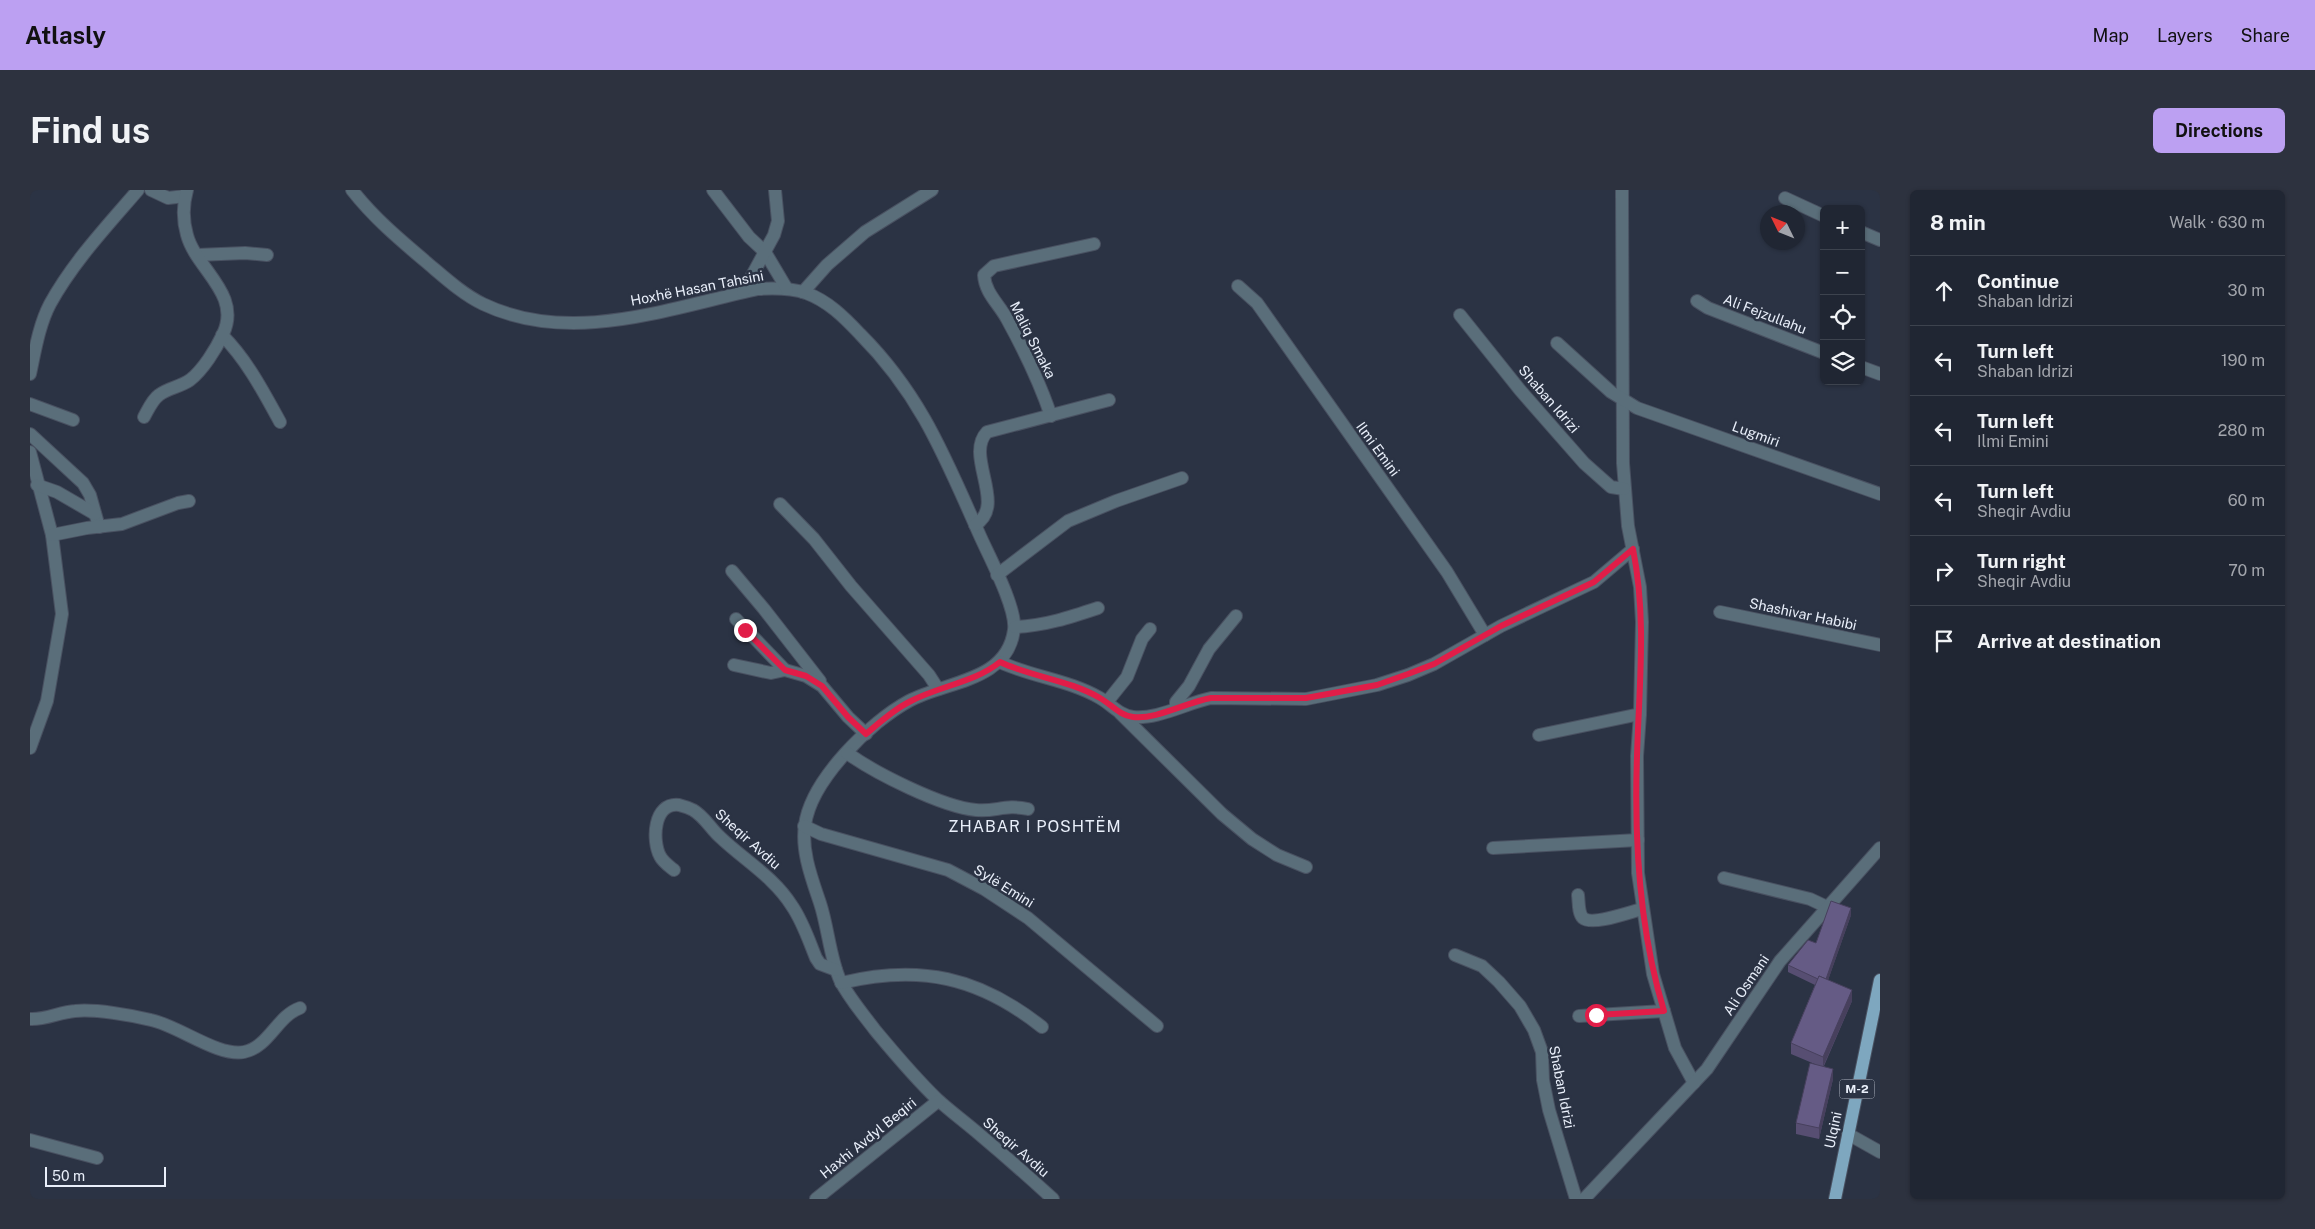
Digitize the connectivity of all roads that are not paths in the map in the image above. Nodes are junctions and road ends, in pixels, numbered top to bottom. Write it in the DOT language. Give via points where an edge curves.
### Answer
graph roads {
  1 [pos="138,190"];
  2 [pos="151,190"];
  3 [pos="352,190"];
  4 [pos="713,190"];
  5 [pos="775,190"];
  6 [pos="932,190"];
  7 [pos="1622,190"];
  8 [pos="186,193"];
  9 [pos="1784,198"];
  10 [pos="1820,214"];
  11 [pos="1865,234"];
  12 [pos="1880,240"];
  13 [pos="1094,244"];
  14 [pos="765,252"];
  15 [pos="267,255"];
  16 [pos="197,256"];
  17 [pos="1238,286"];
  18 [pos="787,289"];
  19 [pos="743,292"];
  20 [pos="803,292"];
  21 [pos="1696,301"];
  22 [pos="1460,315"];
  23 [pos="222,335"];
  24 [pos="1557,343"];
  25 [pos="1820,351"];
  26 [pos="1865,368"];
  27 [pos="30,374"];
  28 [pos="1880,374"];
  29 [pos="1109,400"];
  30 [pos="1623,400"];
  31 [pos="30,404"];
  32 [pos="1051,416"];
  33 [pos="144,417"];
  34 [pos="73,420"];
  35 [pos="280,422"];
  36 [pos="30,434"];
  37 [pos="30,452"];
  38 [pos="1182,478"];
  39 [pos="37,486"];
  40 [pos="1624,489"];
  41 [pos="1880,494"];
  42 [pos="190,501"];
  43 [pos="780,504"];
  44 [pos="97,521"];
  45 [pos="976,525"];
  46 [pos="52,535"];
  47 [pos="1633,549"];
  48 [pos="732,571"];
  49 [pos="998,575"];
  50 [pos="1098,608"];
  51 [pos="1720,612"];
  52 [pos="1236,616"];
  53 [pos="736,619"];
  54 [pos="1015,627"];
  55 [pos="1150,630"];
  56 [pos="1485,635"];
  57 [pos="1880,645"];
  58 [pos="1000,662"];
  59 [pos="734,665"];
  60 [pos="785,670"];
  61 [pos="822,686"];
  62 [pos="938,689"];
  63 [pos="1107,702"];
  64 [pos="1176,707"];
  65 [pos="1120,713"];
  66 [pos="1640,714"];
  67 [pos="866,734"];
  68 [pos="1539,735"];
  69 [pos="30,748"];
  70 [pos="847,753"];
  71 [pos="1028,810"];
  72 [pos="804,826"];
  73 [pos="1638,840"];
  74 [pos="1493,848"];
  75 [pos="1880,848"];
  76 [pos="1306,867"];
  77 [pos="674,870"];
  78 [pos="1724,878"];
  79 [pos="1578,895"];
  80 [pos="1827,907"];
  81 [pos="1642,909"];
  82 [pos="1455,955"];
  83 [pos="836,970"];
  84 [pos="1880,980"];
  85 [pos="841,983"];
  86 [pos="300,1008"];
  87 [pos="1664,1011"];
  88 [pos="1579,1016"];
  89 [pos="30,1020"];
  90 [pos="1157,1026"];
  91 [pos="1042,1028"];
  92 [pos="1694,1083"];
  93 [pos="938,1101"];
  94 [pos="1848,1134"];
  95 [pos="30,1140"];
  96 [pos="1880,1152"];
  97 [pos="96,1158"];
  98 [pos="816,1199"];
  99 [pos="1053,1199"];
  100 [pos="1576,1199"];
  101 [pos="1584,1199"];
  102 [pos="1835,1199"];
  1 -- 27 [label="street" via="78,262 49,305"];
  2 -- 8 [label="street" via="168,198"];
  3 -- 19 [label="street, Hoxhë Hasan Tahsini" via="390,232 461,290 482,303 527,320 558,324 600,321 654,313"];
  4 -- 14 [label="street, Hoxhë Hasan Tahsini"];
  5 -- 14 [label="street" via="778,221"];
  6 -- 20 [label="street" via="865,232 827,265"];
  7 -- 30 [label="street"];
  8 -- 16 [label="street" via="183,217 187,236"];
  9 -- 10 [label="street"];
  11 -- 12 [label="street"];
  13 -- 32 [label="street, Maliq Smaka" via="994,266 984,275 985,285 1008,319"];
  14 -- 18 [label="street, Hoxhë Hasan Tahsini"];
  14 -- 19 [label="street"];
  15 -- 16 [label="street"];
  16 -- 23 [label="street" via="222,292 226,304 227,318"];
  17 -- 56 [label="street, Ilmi Emini" via="1257,303 1447,572"];
  18 -- 19 [label="street, Hoxhë Hasan Tahsini"];
  18 -- 20 [label="street, Hoxhë Hasan Tahsini"];
  20 -- 45 [label="street, Hoxhë Hasan Tahsini" via="819,298 838,312 871,345 908,392 946,455"];
  21 -- 25 [label="street, Ali Fejzullahu"];
  22 -- 40 [label="street, Shaban Idrizi" via="1584,463 1611,486"];
  23 -- 33 [label="street" via="200,370 189,380 158,396"];
  23 -- 35 [label="street" via="237,349"];
  24 -- 30 [label="street"];
  26 -- 28 [label="street"];
  29 -- 32 [label="street"];
  30 -- 40 [label="street"];
  30 -- 41 [label="street, Lugmiri" via="1637,408"];
  31 -- 34 [label="street"];
  32 -- 45 [label="street" via="986,432 983,436 980,453 986,514"];
  36 -- 44 [label="street" via="83,482"];
  37 -- 39 [label="street"];
  38 -- 49 [label="street" via="1068,521"];
  39 -- 44 [label="street" via="57,492"];
  39 -- 46 [label="street"];
  40 -- 47 [label="street"];
  42 -- 44 [label="street" via="122,524"];
  43 -- 62 [label="street" via="814,539"];
  44 -- 46 [label="street"];
  45 -- 49 [label="street, Hoxhë Hasan Tahsini"];
  46 -- 69 [label="street" via="62,614 47,701"];
  47 -- 56 [label="street" via="1594,582"];
  47 -- 66 [label="street" via="1642,622"];
  48 -- 61 [label="street"];
  49 -- 54 [label="street, Hoxhë Hasan Tahsini"];
  50 -- 54 [label="street" via="1031,627"];
  51 -- 57 [label="street, Shashivar Habibi"];
  52 -- 64 [label="street" via="1208,649"];
  53 -- 60 [label="street"];
  54 -- 58 [label="street"];
  55 -- 63 [label="street" via="1142,639 1127,677"];
  56 -- 64 [label="street" via="1434,664 1377,685 1306,698 1211,698"];
  58 -- 62 [label="street, Sheqir Avdiu" via="972,678"];
  58 -- 63 [label="street" via="1047,676"];
  59 -- 60 [label="street" via="771,673"];
  60 -- 61 [label="street" via="806,676"];
  61 -- 67 [label="street"];
  62 -- 67 [label="street, Sheqir Avdiu" via="909,702"];
  63 -- 65 [label="street"];
  64 -- 65 [label="street" via="1150,716 1133,717"];
  65 -- 76 [label="street" via="1229,820 1277,855"];
  66 -- 68 [label="street"];
  66 -- 73 [label="street"];
  67 -- 70 [label="street, Sheqir Avdiu"];
  70 -- 71 [label="street" via="942,802 974,810 988,811 1008,806"];
  70 -- 72 [label="street, Sheqir Avdiu" via="812,798"];
  72 -- 83 [label="street, Sheqir Avdiu" via="809,866 826,921"];
  72 -- 90 [label="street, Sylë Emini" via="821,834 948,870 984,889 1028,918"];
  73 -- 74 [label="street"];
  73 -- 81 [label="street"];
  75 -- 80 [label="street, Ali Osmani"];
  77 -- 83 [label="street, Sheqir Avdiu" via="661,858 655,832 664,810 679,805 695,811 776,885 792,906 816,958 826,967"];
  78 -- 80 [label="street" via="1810,899"];
  79 -- 81 [label="street" via="1584,919 1594,921"];
  80 -- 92 [label="street, Ali Osmani" via="1780,960 1719,1054"];
  81 -- 87 [label="street" via="1653,974"];
  82 -- 100 [label="street, Shaban Idrizi" via="1482,966 1499,982 1520,1006 1534,1030 1542,1052 1549,1110"];
  83 -- 85 [label="street, Sheqir Avdiu"];
  84 -- 94 [label="main road, Ulqini / M-2"];
  85 -- 91 [label="street" via="888,976 927,975 954,979 988,991"];
  85 -- 93 [label="street, Sheqir Avdiu" via="901,1062"];
  86 -- 89 [label="street" via="292,1011 252,1050 234,1054 151,1020 77,1011"];
  87 -- 88 [label="street"];
  87 -- 92 [label="street" via="1675,1048"];
  92 -- 101 [label="street"];
  93 -- 98 [label="street, Haxhi Avdyl Beqiri"];
  93 -- 99 [label="street, Sheqir Avdiu"];
  94 -- 96 [label="street"];
  94 -- 102 [label="main road, Ulqini / M-2"];
  95 -- 97 [label="street"];
}
